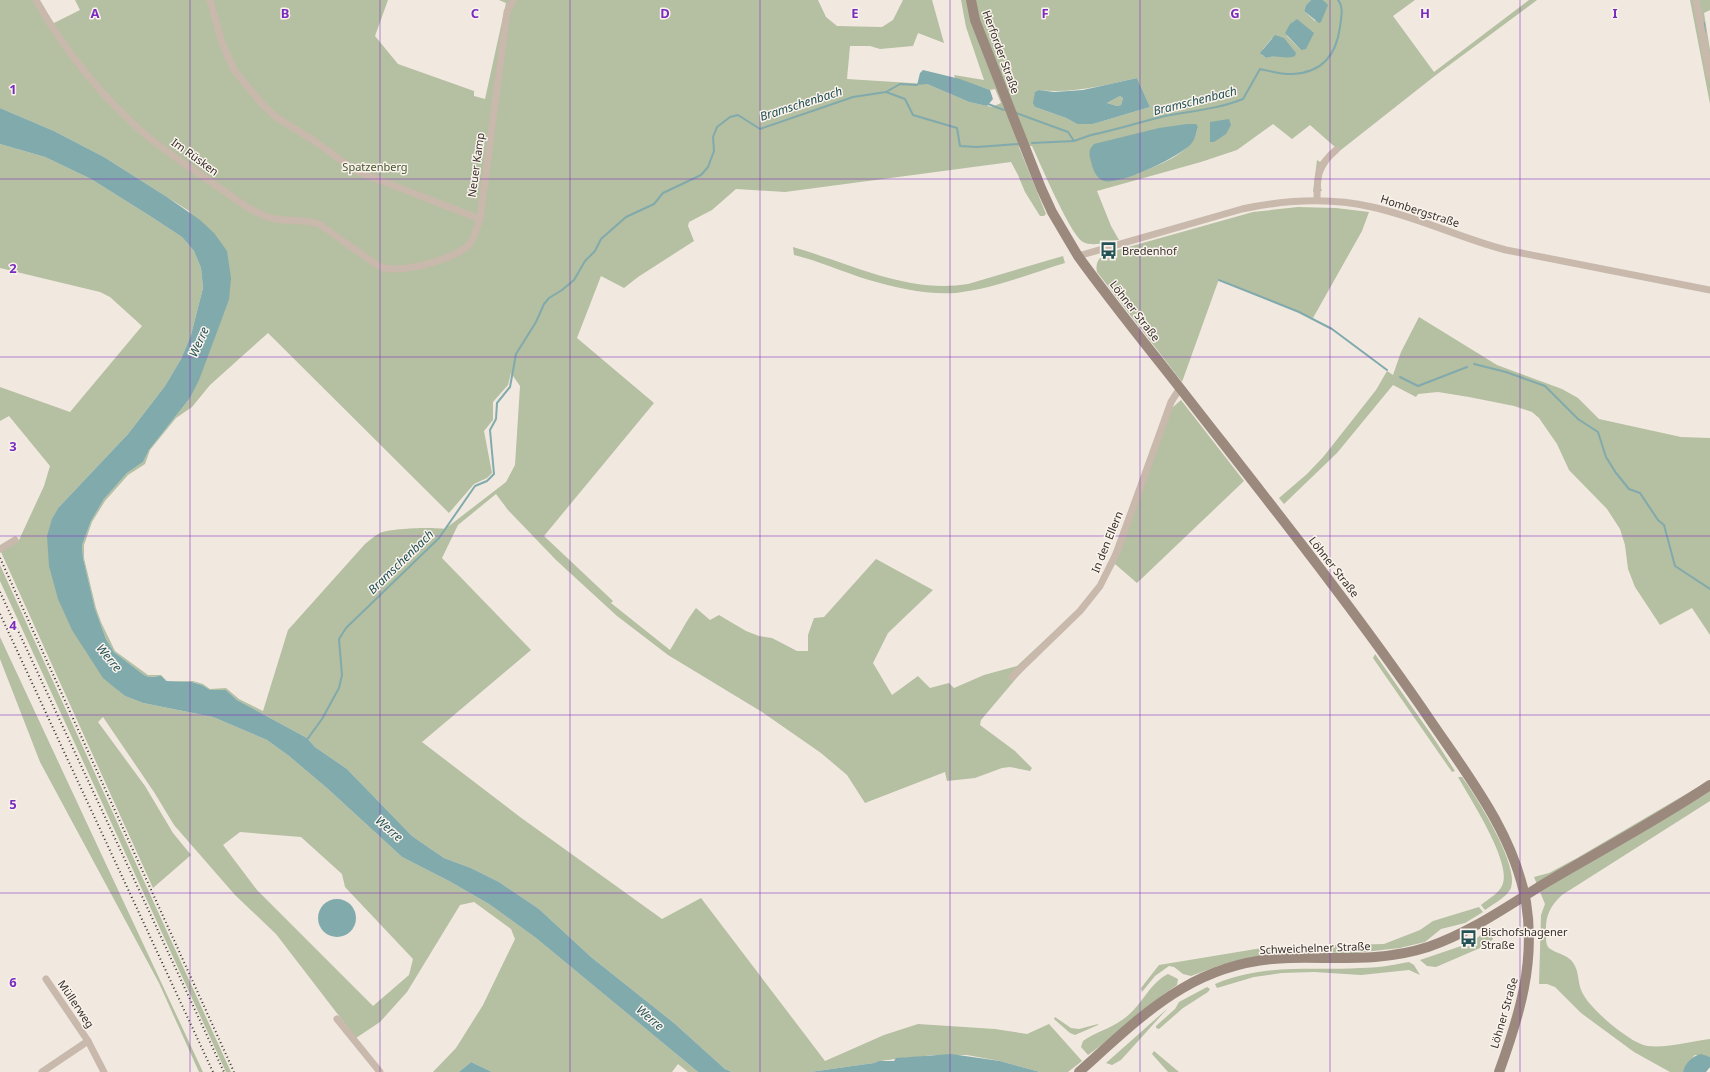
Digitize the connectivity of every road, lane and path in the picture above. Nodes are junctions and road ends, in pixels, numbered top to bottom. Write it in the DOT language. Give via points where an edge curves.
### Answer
graph roads {
  1 [pos="36,0"];
  2 [pos="210,0"];
  3 [pos="513,0"];
  4 [pos="971,0"];
  5 [pos="1696,0"];
  6 [pos="1710,76"];
  7 [pos="1011,112"];
  8 [pos="1336,150"];
  9 [pos="1317,200"];
  10 [pos="480,219"];
  11 [pos="1078,256"];
  12 [pos="386,268"];
  13 [pos="1710,290"];
  14 [pos="1180,388"];
  15 [pos="15,540"];
  16 [pos="0,549"];
  17 [pos="1012,677"];
  18 [pos="1710,785"];
  19 [pos="1524,896"];
  20 [pos="46,979"];
  21 [pos="338,1019"];
  22 [pos="88,1041"];
  23 [pos="42,1072"];
  24 [pos="104,1072"];
  25 [pos="380,1072"];
  26 [pos="1079,1072"];
  27 [pos="1498,1072"];
  1 -- 12 [label="street, Im Rüsken" via="49,24 97,87 141,130 179,160 252,210 272,218 319,224 377,265"];
  2 -- 10 [label="street" via="222,43 234,70 276,117 356,171"];
  3 -- 10 [label="street, Neuer Kamp" via="507,12"];
  4 -- 7 [label="main road, Herforder Straße" via="975,20"];
  5 -- 6 [label="street"];
  7 -- 11 [label="main road, Löhner Straße" via="1043,194"];
  8 -- 9 [label="street" via="1320,166"];
  9 -- 11 [label="street, Hombergstraße" via="1264,204 1242,209"];
  9 -- 13 [label="street, Hombergstraße" via="1371,207 1398,214 1506,250"];
  10 -- 12 [label="street, Neuer Kamp" via="471,242 457,253 421,266"];
  11 -- 14 [label="main road, Löhner Straße"];
  14 -- 17 [label="street, In den Ellern" via="1171,402 1117,552 1100,586 1080,611"];
  14 -- 19 [label="main road, Löhner Straße" via="1341,594 1463,768 1510,846"];
  15 -- 16 [label="street"];
  18 -- 19 [label="main road"];
  19 -- 26 [label="main road, Schweichelner Straße" via="1454,936 1413,952 1351,959 1267,959 1208,975 1169,995"];
  19 -- 27 [label="main road, Löhner Straße" via="1528,918 1528,968 1521,1006"];
  20 -- 22 [label="street, Müllerweg"];
  21 -- 25 [label="street"];
  22 -- 23 [label="street"];
  22 -- 24 [label="street, Müllerweg"];
}
